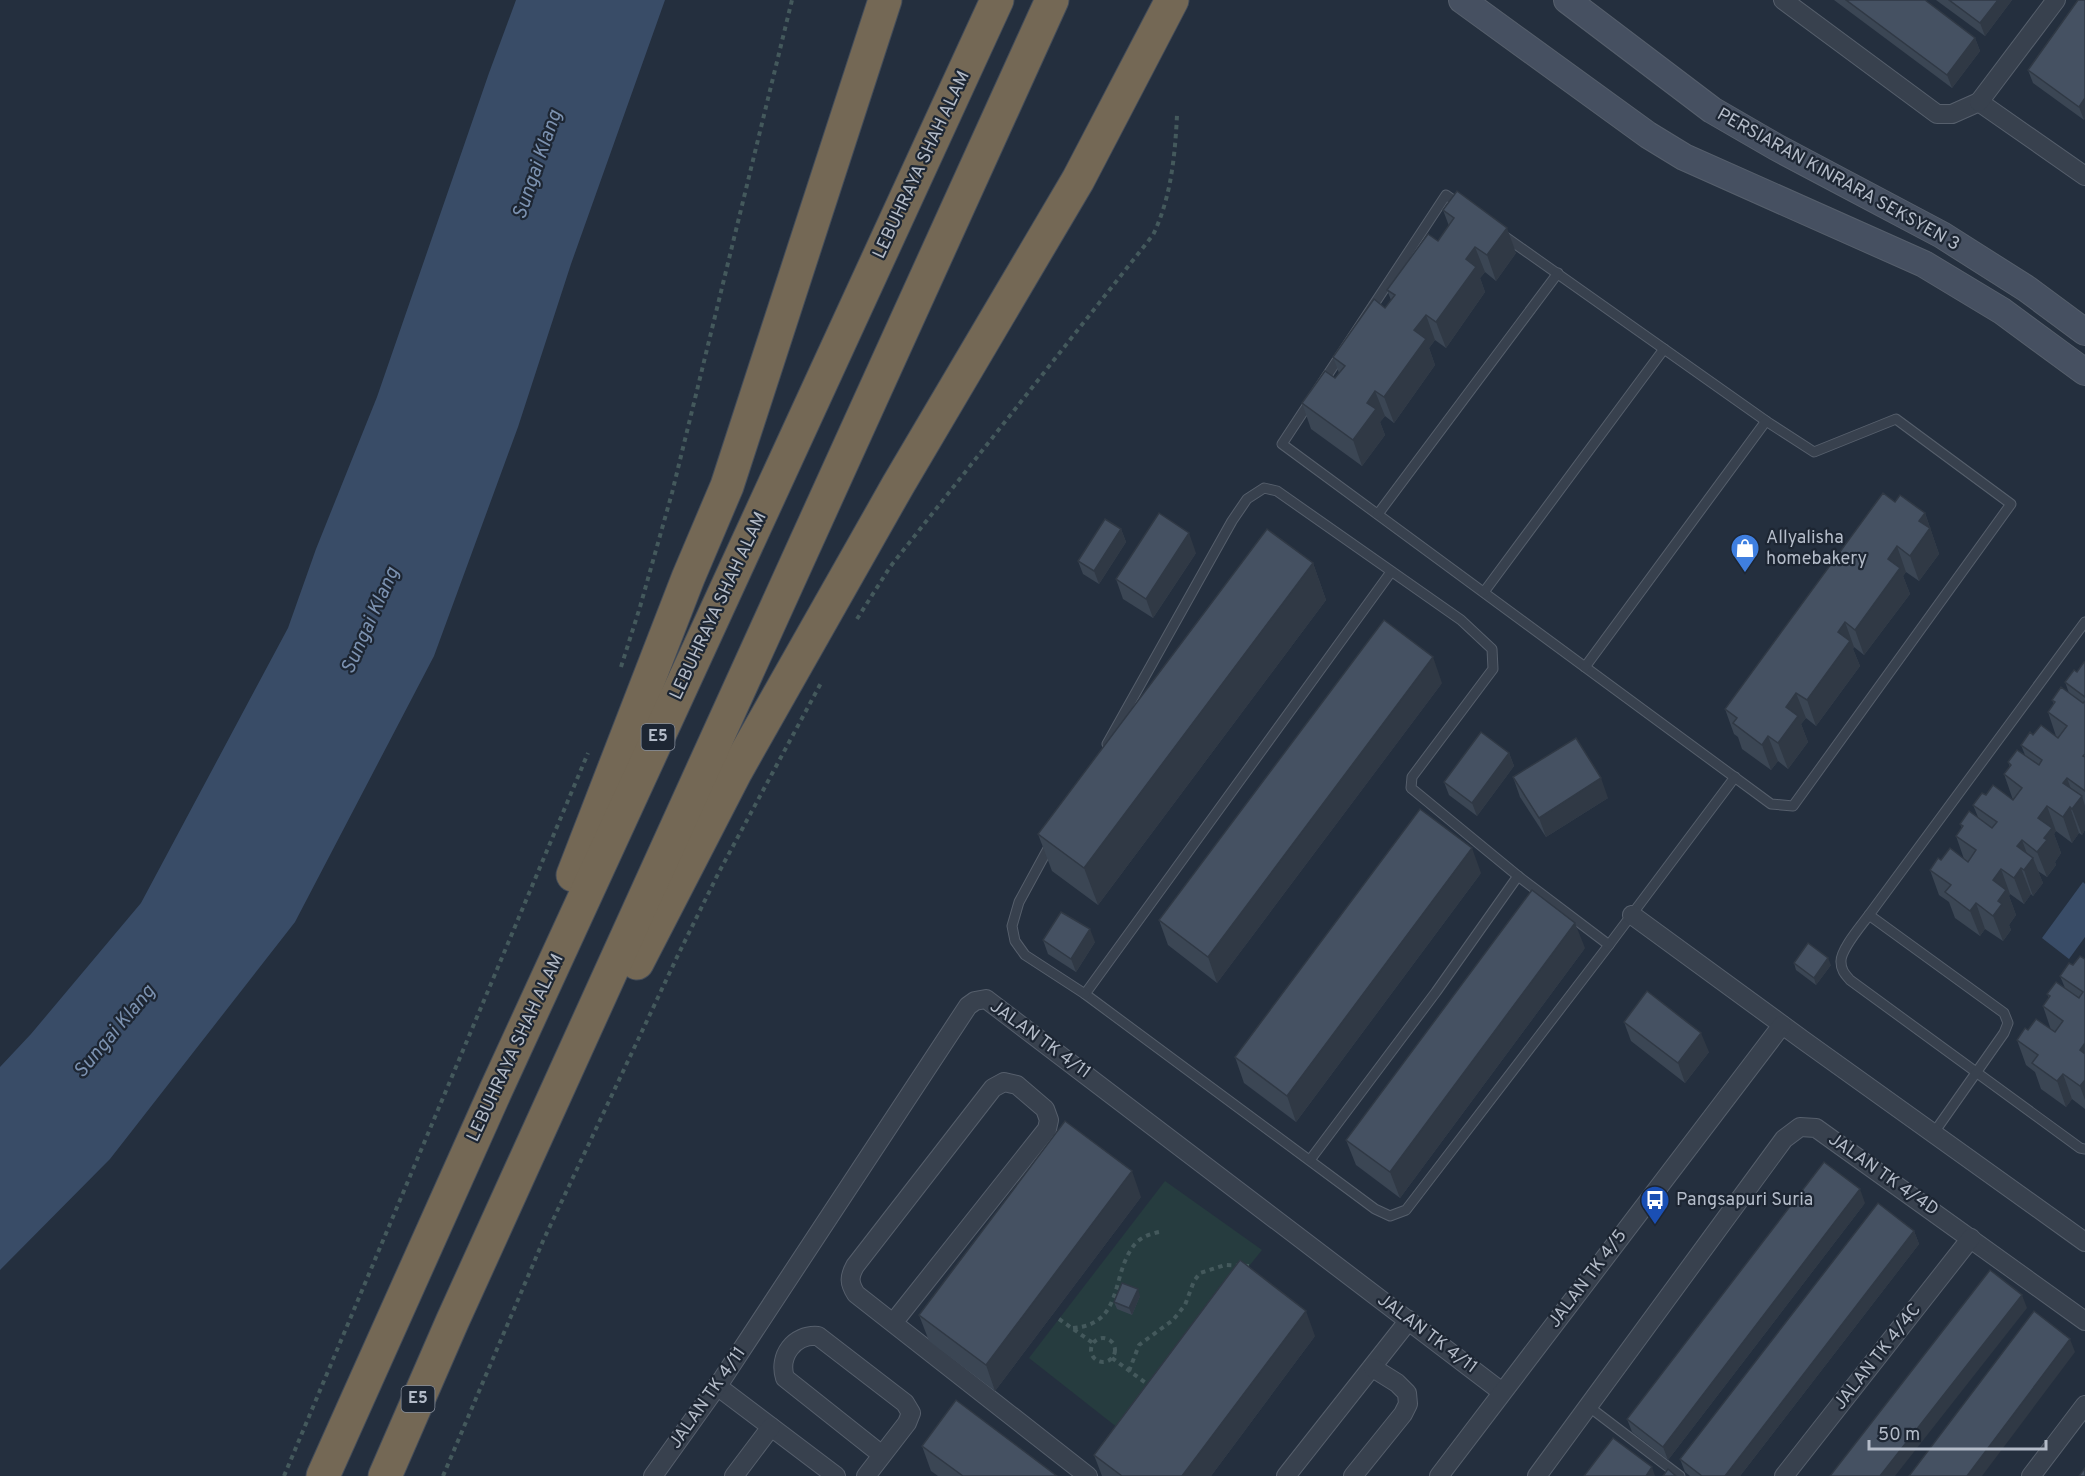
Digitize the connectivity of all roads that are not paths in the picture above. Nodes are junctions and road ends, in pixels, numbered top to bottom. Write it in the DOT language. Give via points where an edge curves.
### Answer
graph roads {
  1 [pos="885,0"];
  2 [pos="997,0"];
  3 [pos="1052,0"];
  4 [pos="1172,0"];
  5 [pos="1462,0"];
  6 [pos="1567,0"];
  7 [pos="1783,0"];
  8 [pos="2056,0"];
  9 [pos="1979,102"];
  10 [pos="2085,176"];
  11 [pos="1558,273"];
  12 [pos="2085,332"];
  13 [pos="1664,350"];
  14 [pos="2085,372"];
  15 [pos="1766,421"];
  16 [pos="1378,514"];
  17 [pos="1391,572"];
  18 [pos="1484,592"];
  19 [pos="2085,622"];
  20 [pos="1585,666"];
  21 [pos="1099,758"];
  22 [pos="1735,777"];
  23 [pos="1053,840"];
  24 [pos="1518,876"];
  25 [pos="1632,915"];
  26 [pos="1869,915"];
  27 [pos="1609,945"];
  28 [pos="1085,994"];
  29 [pos="1782,1025"];
  30 [pos="1976,1072"];
  31 [pos="495,1092"];
  32 [pos="1933,1134"];
  33 [pos="2085,1149"];
  34 [pos="1310,1160"];
  35 [pos="1971,1238"];
  36 [pos="2085,1242"];
  37 [pos="1409,1320"];
  38 [pos="452,1322"];
  39 [pos="2085,1322"];
  40 [pos="893,1323"];
  41 [pos="1373,1368"];
  42 [pos="717,1386"];
  43 [pos="1502,1392"];
  44 [pos="2085,1405"];
  45 [pos="1588,1406"];
  46 [pos="771,1427"];
  47 [pos="882,1455"];
  48 [pos="323,1476"];
  49 [pos="385,1476"];
  50 [pos="653,1476"];
  51 [pos="734,1476"];
  52 [pos="836,1476"];
  53 [pos="866,1476"];
  54 [pos="1088,1476"];
  55 [pos="1286,1476"];
  56 [pos="1353,1476"];
  57 [pos="1439,1476"];
  58 [pos="1537,1476"];
  59 [pos="1680,1476"];
  60 [pos="1784,1476"];
  61 [pos="2031,1476"];
  1 -- 31 [label="highway" via="727,486 576,865"];
  2 -- 31 [label="highway, LEBUHRAYA SHAH ALAM / E5"];
  3 -- 38 [label="highway, E5"];
  4 -- 38 [label="highway" via="1077,180 736,771"];
  5 -- 14 [label="main road, PERSIARAN KINRARA SEKSYEN 3" via="1684,157 1924,264 2002,311"];
  6 -- 12 [label="main road, PERSIARAN KINRARA SEKSYEN 3" via="1712,110 1942,236"];
  7 -- 9 [label="street" via="1937,114 1952,114"];
  8 -- 9 [label="street"];
  9 -- 10 [label="street"];
  11 -- 13 [label="lane"];
  11 -- 16 [label="lane"];
  11 -- 16 [label="lane" via="1446,195 1282,444"];
  13 -- 15 [label="lane"];
  13 -- 18 [label="lane"];
  15 -- 20 [label="lane"];
  15 -- 22 [label="lane" via="1814,452 1896,419 2011,504 1793,806 1771,804"];
  16 -- 18 [label="lane"];
  17 -- 21 [label="lane" via="1277,491 1264,488 1247,499 1232,521"];
  17 -- 24 [label="lane" via="1461,620 1492,649 1493,669 1412,777 1411,788"];
  17 -- 28 [label="lane"];
  18 -- 20 [label="lane"];
  19 -- 26 [label="lane"];
  20 -- 22 [label="lane"];
  22 -- 25 [label="lane"];
  23 -- 28 [label="lane" via="1019,902 1012,926 1015,941 1025,955"];
  24 -- 27 [label="lane"];
  24 -- 34 [label="lane"];
  25 -- 27 [label="lane"];
  25 -- 29 [label="street"];
  26 -- 30 [label="lane" via="1844,951 1842,971"];
  26 -- 30 [label="lane" via="2004,1013 2008,1023 2004,1033"];
  27 -- 34 [label="lane" via="1406,1210 1390,1216 1375,1209"];
  28 -- 34 [label="lane"];
  29 -- 32 [label="street"];
  29 -- 43 [label="street, JALAN TK 4/5"];
  30 -- 32 [label="lane"];
  30 -- 33 [label="lane"];
  31 -- 48 [label="highway, LEBUHRAYA SHAH ALAM / E5"];
  32 -- 36 [label="street"];
  35 -- 39 [label="street, JALAN TK 4/4D"];
  35 -- 45 [label="street, JALAN TK 4/4D" via="1816,1128 1800,1127 1784,1139"];
  35 -- 60 [label="street, JALAN TK 4/4C"];
  37 -- 41 [label="street"];
  37 -- 42 [label="street, JALAN TK 4/11" via="986,999 968,1006"];
  37 -- 43 [label="street, JALAN TK 4/11"];
  38 -- 49 [label="highway, E5"];
  40 -- 40 [label="street" via="1047,1129 1045,1109 1017,1085 1004,1082 993,1088 850,1275 850,1285 856,1294"];
  40 -- 54 [label="street"];
  41 -- 55 [label="street"];
  41 -- 56 [label="street" via="1407,1393 1408,1404"];
  42 -- 46 [label="street"];
  42 -- 50 [label="street, JALAN TK 4/11"];
  43 -- 57 [label="street, JALAN TK 4/5"];
  44 -- 61 [label="street"];
  45 -- 58 [label="street, JALAN TK 4/4D"];
  45 -- 59 [label="lane"];
  46 -- 51 [label="street"];
  46 -- 52 [label="street"];
  47 -- 47 [label="street" via="784,1378 783,1359 797,1340 806,1335 818,1336 905,1403 911,1413 907,1423"];
  47 -- 53 [label="street"];
}
